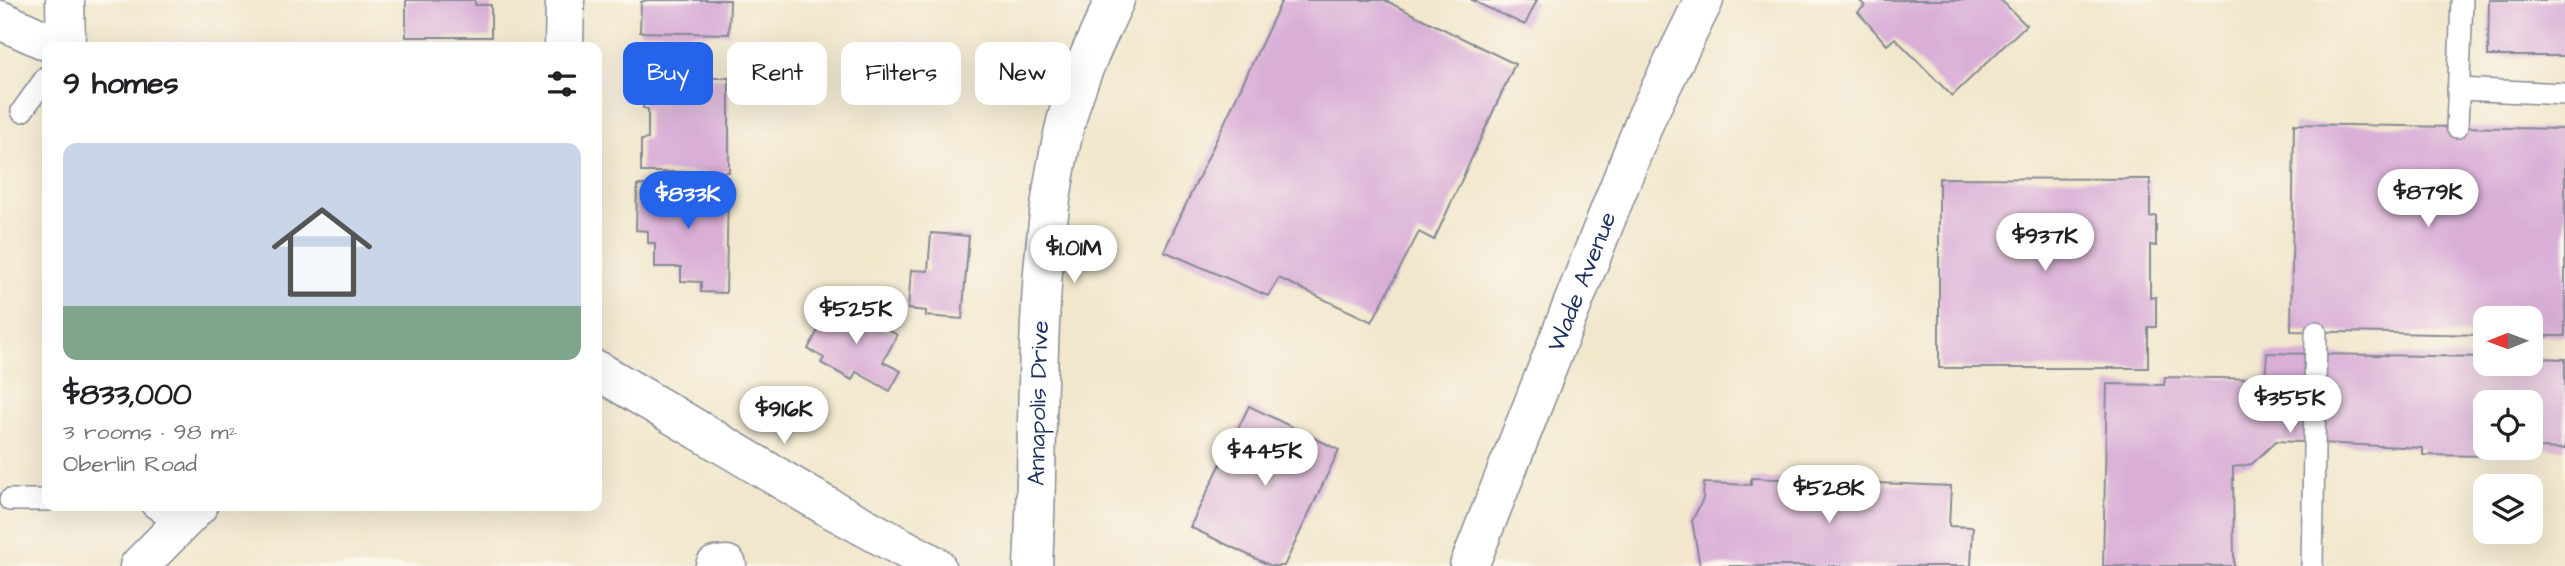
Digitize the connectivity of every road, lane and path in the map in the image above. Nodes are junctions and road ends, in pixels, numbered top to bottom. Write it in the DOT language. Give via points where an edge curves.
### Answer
graph roads {
  1 [pos="65,0"];
  2 [pos="565,0"];
  3 [pos="1115,0"];
  4 [pos="1704,0"];
  5 [pos="2462,0"];
  6 [pos="0,20"];
  7 [pos="49,42"];
  8 [pos="66,42"];
  9 [pos="564,42"];
  10 [pos="42,83"];
  11 [pos="2458,89"];
  12 [pos="2565,94"];
  13 [pos="22,111"];
  14 [pos="2457,127"];
  15 [pos="2316,332"];
  16 [pos="602,373"];
  17 [pos="10,500"];
  18 [pos="42,500"];
  19 [pos="177,513"];
  20 [pos="901,554"];
  21 [pos="139,566"];
  22 [pos="936,566"];
  23 [pos="1033,566"];
  24 [pos="1469,566"];
  25 [pos="2312,566"];
  1 -- 8 [label="main road"];
  2 -- 9 [label="main road"];
  3 -- 23 [label="main road, Annapolis Drive" via="1068,116 1053,186 1045,256"];
  4 -- 24 [label="main road, Wade Avenue" via="1647,116"];
  5 -- 11 [label="lane"];
  6 -- 7 [label="main road"];
  10 -- 13 [label="lane"];
  11 -- 12 [label="lane"];
  11 -- 14 [label="lane"];
  15 -- 25 [label="lane"];
  16 -- 20 [label="main road"];
  17 -- 18 [label="lane"];
  19 -- 21 [label="main road"];
  20 -- 22 [label="main road"];
}
